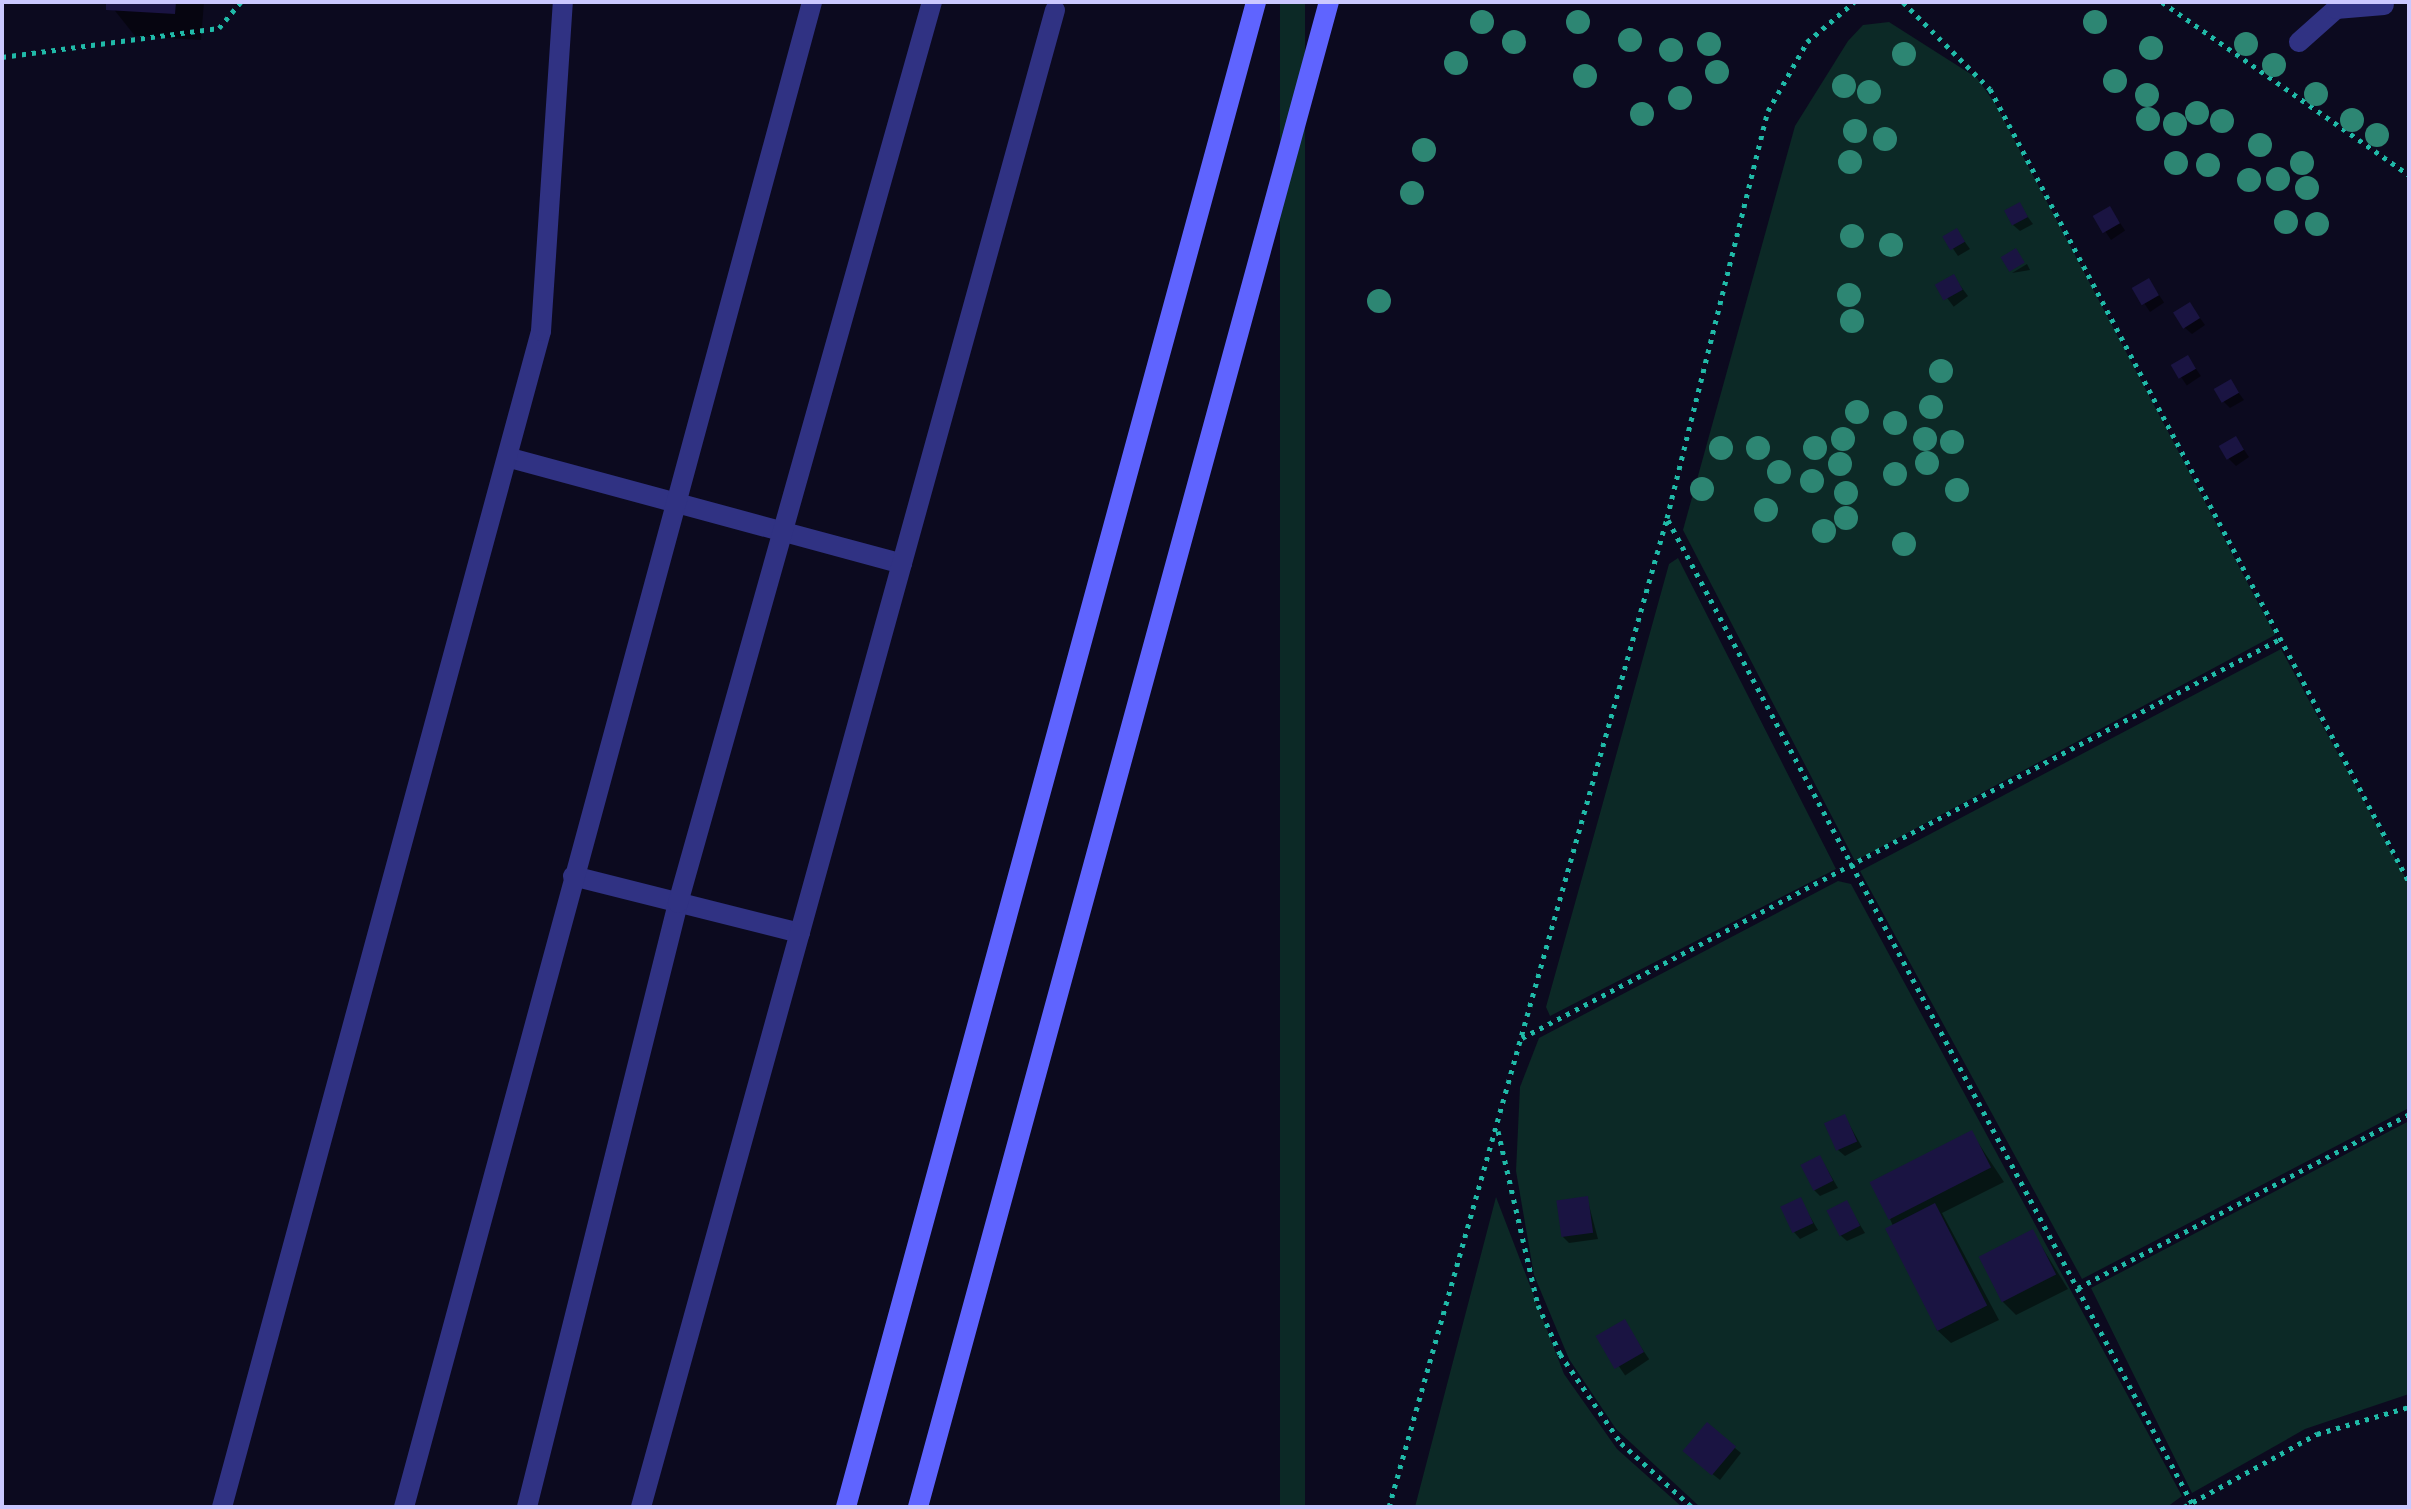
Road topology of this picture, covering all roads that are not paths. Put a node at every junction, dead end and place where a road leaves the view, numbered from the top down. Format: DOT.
graph roads {
  1 [pos="563,2"];
  2 [pos="812,2"];
  3 [pos="932,2"];
  4 [pos="1256,2"];
  5 [pos="1329,2"];
  6 [pos="2384,5"];
  7 [pos="1055,10"];
  8 [pos="2299,42"];
  9 [pos="510,458"];
  10 [pos="673,501"];
  11 [pos="788,532"];
  12 [pos="902,564"];
  13 [pos="573,876"];
  14 [pos="678,903"];
  15 [pos="800,933"];
  16 [pos="222,1507"];
  17 [pos="404,1507"];
  18 [pos="527,1507"];
  19 [pos="641,1507"];
  20 [pos="846,1507"];
  21 [pos="918,1507"];
  1 -- 9 [label="street"];
  2 -- 10 [label="street"];
  3 -- 11 [label="street"];
  4 -- 20 [label="street"];
  5 -- 21 [label="street"];
  6 -- 8 [label="street"];
  7 -- 12 [label="street"];
  9 -- 10 [label="street"];
  9 -- 16 [label="street"];
  10 -- 11 [label="street"];
  10 -- 13 [label="street"];
  11 -- 12 [label="street"];
  11 -- 14 [label="street"];
  12 -- 15 [label="street"];
  13 -- 14 [label="street"];
  13 -- 17 [label="street"];
  14 -- 15 [label="street"];
  14 -- 18 [label="street"];
  15 -- 19 [label="street"];
}
